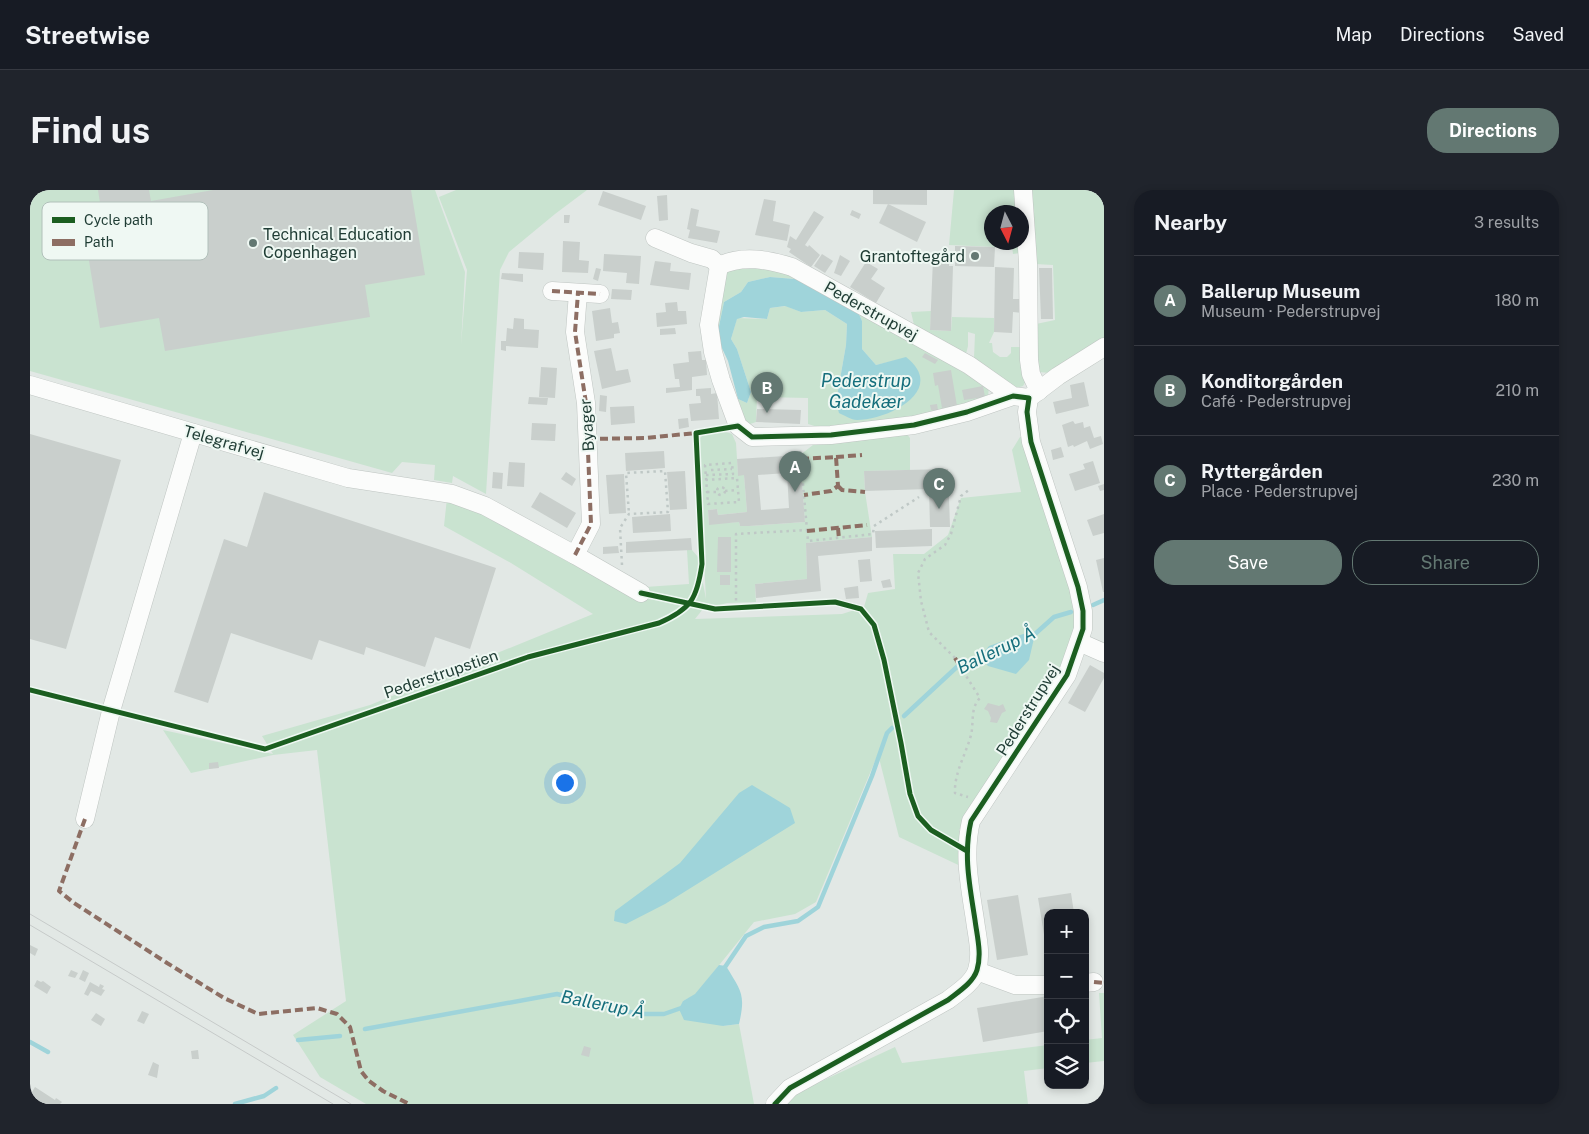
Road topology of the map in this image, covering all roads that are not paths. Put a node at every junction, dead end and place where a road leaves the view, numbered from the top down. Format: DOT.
graph roads {
  1 [pos="1023,190"];
  2 [pos="655,238"];
  3 [pos="719,266"];
  4 [pos="552,291"];
  5 [pos="578,293"];
  6 [pos="600,294"];
  7 [pos="1104,347"];
  8 [pos="30,385"];
  9 [pos="1027,395"];
  10 [pos="193,433"];
  11 [pos="575,555"];
  12 [pos="641,594"];
  13 [pos="1079,642"];
  14 [pos="1104,653"];
  15 [pos="85,819"];
  16 [pos="977,971"];
  17 [pos="1044,985"];
  18 [pos="775,1104"];
  1 -- 9 [label="street"];
  2 -- 3 [label="street"];
  3 -- 9 [label="street, Pederstrupvej"];
  3 -- 9 [label="street"];
  4 -- 5 [label="street"];
  5 -- 6 [label="street"];
  5 -- 11 [label="street, Byager"];
  7 -- 9 [label="street"];
  8 -- 10 [label="street, Telegrafvej"];
  9 -- 13 [label="street, Pederstrupvej"];
  10 -- 11 [label="street, Telegrafvej"];
  10 -- 15 [label="street"];
  11 -- 12 [label="street"];
  13 -- 14 [label="street"];
  13 -- 16 [label="street, Pederstrupvej"];
  16 -- 17 [label="street"];
  16 -- 18 [label="street"];
}
